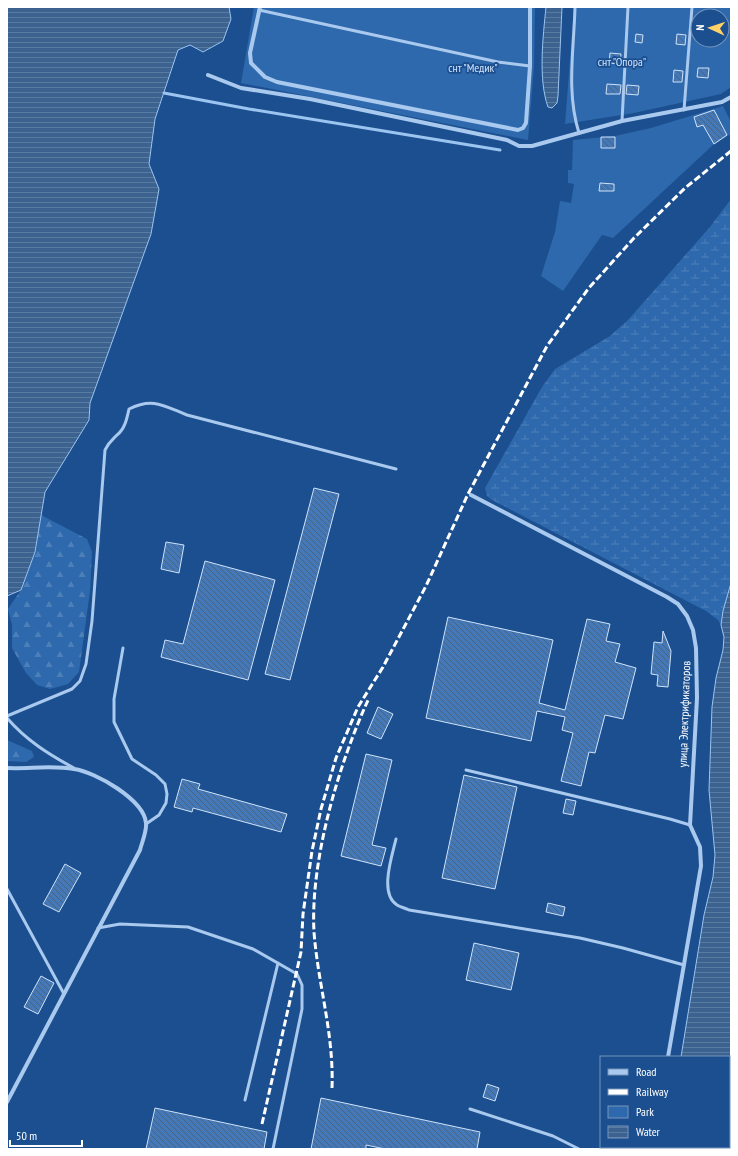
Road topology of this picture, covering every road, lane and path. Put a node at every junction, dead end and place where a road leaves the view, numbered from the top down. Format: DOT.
graph roads {
  1 [pos="530,7"];
  2 [pos="575,7"];
  3 [pos="628,7"];
  4 [pos="692,7"];
  5 [pos="259,8"];
  6 [pos="530,66"];
  7 [pos="208,75"];
  8 [pos="731,97"];
  9 [pos="684,110"];
  10 [pos="622,121"];
  11 [pos="579,133"];
  12 [pos="396,469"];
  13 [pos="471,495"];
  14 [pos="123,648"];
  15 [pos="7,717"];
  16 [pos="7,768"];
  17 [pos="75,769"];
  18 [pos="466,770"];
  19 [pos="146,824"];
  20 [pos="690,825"];
  21 [pos="396,839"];
  22 [pos="7,889"];
  23 [pos="98,928"];
  24 [pos="278,963"];
  25 [pos="684,966"];
  26 [pos="64,994"];
  27 [pos="668,1056"];
  28 [pos="245,1100"];
  29 [pos="7,1102"];
  30 [pos="470,1109"];
  31 [pos="273,1149"];
  32 [pos="579,1149"];
  1 -- 6 [label="street"];
  2 -- 11 [label="lane"];
  3 -- 10 [label="lane"];
  4 -- 9 [label="lane"];
  5 -- 6 [label="lane"];
  5 -- 6 [label="street"];
  7 -- 11 [label="street"];
  8 -- 9 [label="street"];
  9 -- 10 [label="street"];
  10 -- 11 [label="street"];
  12 -- 15 [label="lane"];
  13 -- 20 [label="street, улица Электрификаторов"];
  14 -- 19 [label="lane"];
  15 -- 17 [label="lane"];
  16 -- 17 [label="street"];
  17 -- 19 [label="street"];
  18 -- 20 [label="lane"];
  19 -- 23 [label="street"];
  20 -- 25 [label="street, улица Электрификаторов"];
  21 -- 25 [label="lane"];
  22 -- 26 [label="lane"];
  23 -- 24 [label="lane"];
  23 -- 26 [label="street"];
  24 -- 28 [label="lane"];
  24 -- 31 [label="lane"];
  25 -- 27 [label="street, улица Электрификаторов"];
  26 -- 29 [label="street"];
  30 -- 32 [label="lane"];
}
